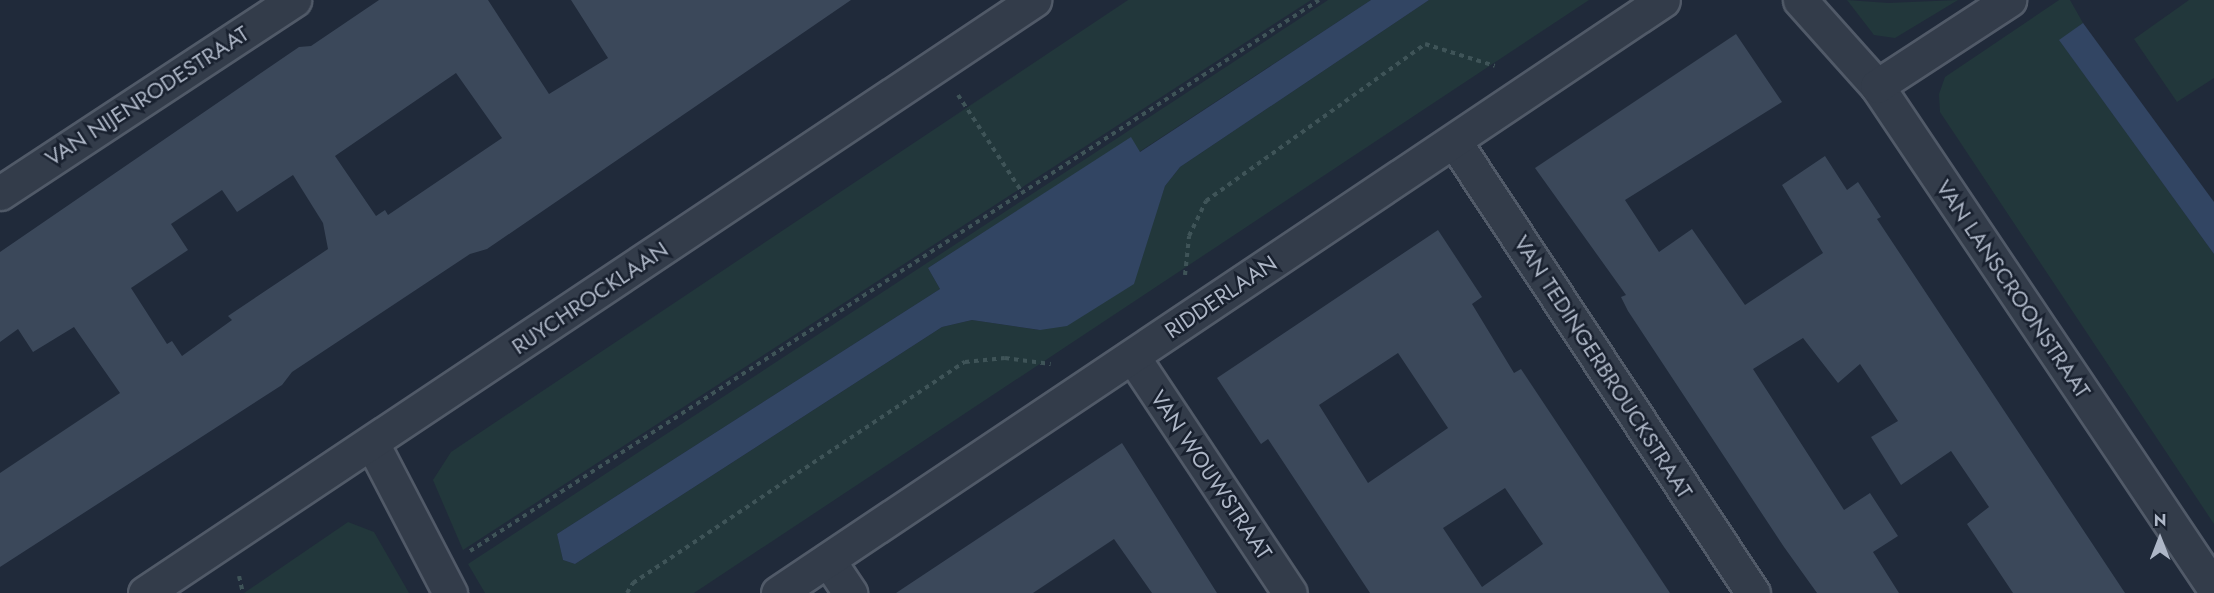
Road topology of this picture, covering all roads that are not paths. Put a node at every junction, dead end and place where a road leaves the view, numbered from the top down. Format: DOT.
graph roads {
  1 [pos="294,0"];
  2 [pos="1034,0"];
  3 [pos="1663,0"];
  4 [pos="1800,0"];
  5 [pos="2009,0"];
  6 [pos="1877,86"];
  7 [pos="1454,141"];
  8 [pos="0,193"];
  9 [pos="1121,365"];
  10 [pos="373,445"];
  11 [pos="828,560"];
  12 [pos="444,582"];
  13 [pos="2214,588"];
  14 [pos="145,593"];
  15 [pos="778,593"];
  16 [pos="850,593"];
  17 [pos="1290,593"];
  18 [pos="1753,593"];
  1 -- 8 [label="street, VAN NIJENRODESTRAAT"];
  2 -- 10 [label="street, RUYCHROCKLAAN"];
  3 -- 7 [label="street, RIDDERLAAN"];
  4 -- 6 [label="street, VAN LANSCROONSTRAAT"];
  5 -- 6 [label="street"];
  6 -- 13 [label="street, VAN LANSCROONSTRAAT"];
  7 -- 9 [label="street, RIDDERLAAN"];
  7 -- 18 [label="street, VAN TEDINGERBROUCKSTRAAT"];
  9 -- 11 [label="street, RIDDERLAAN"];
  9 -- 17 [label="street, VAN WOUWSTRAAT"];
  10 -- 12 [label="street"];
  10 -- 14 [label="street, RUYCHROCKLAAN"];
  11 -- 15 [label="street, RIDDERLAAN"];
  11 -- 16 [label="street"];
}
